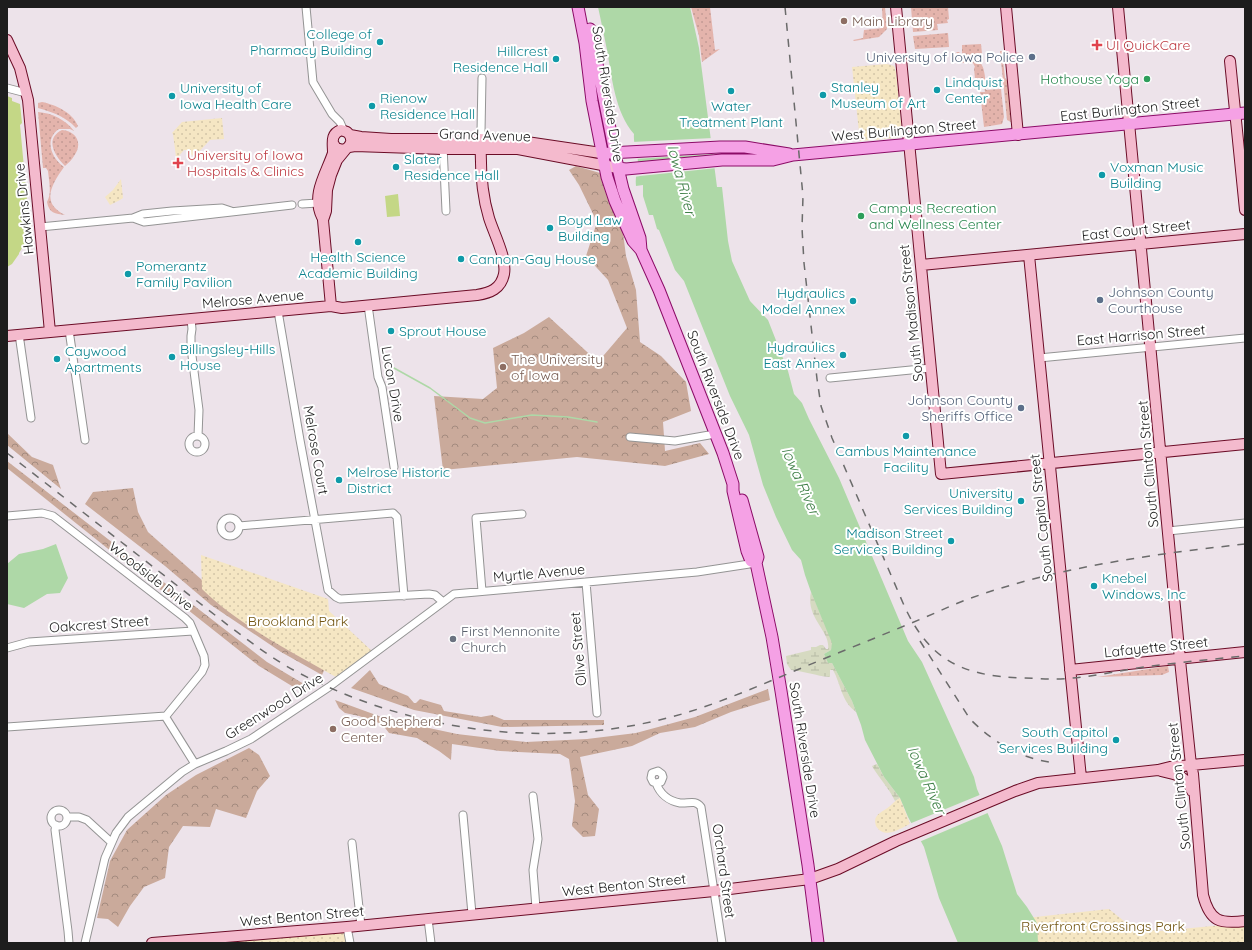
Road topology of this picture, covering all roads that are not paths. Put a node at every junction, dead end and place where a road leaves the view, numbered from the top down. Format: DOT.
graph roads {
  1 [pos="306,7"];
  2 [pos="578,7"];
  3 [pos="586,7"];
  4 [pos="896,7"];
  5 [pos="1006,7"];
  6 [pos="1118,7"];
  7 [pos="7,40"];
  8 [pos="1230,60"];
  9 [pos="482,78"];
  10 [pos="7,88"];
  11 [pos="26,92"];
  12 [pos="1240,113"];
  13 [pos="1129,124"];
  14 [pos="340,135"];
  15 [pos="1018,135"];
  16 [pos="443,144"];
  17 [pos="481,144"];
  18 [pos="909,145"];
  19 [pos="348,148"];
  20 [pos="511,149"];
  21 [pos="601,153"];
  22 [pos="614,153"];
  23 [pos="793,155"];
  24 [pos="604,165"];
  25 [pos="618,168"];
  26 [pos="480,169"];
  27 [pos="318,203"];
  28 [pos="302,204"];
  29 [pos="292,205"];
  30 [pos="1245,210"];
  31 [pos="446,211"];
  32 [pos="324,220"];
  33 [pos="40,227"];
  34 [pos="1245,234"];
  35 [pos="1140,244"];
  36 [pos="641,250"];
  37 [pos="1029,255"];
  38 [pos="921,265"];
  39 [pos="368,305"];
  40 [pos="331,306"];
  41 [pos="278,311"];
  42 [pos="191,319"];
  43 [pos="69,330"];
  44 [pos="50,332"];
  45 [pos="19,334"];
  46 [pos="7,336"];
  47 [pos="1245,338"];
  48 [pos="1150,347"];
  49 [pos="1040,358"];
  50 [pos="931,368"];
  51 [pos="830,378"];
  52 [pos="31,418"];
  53 [pos="715,434"];
  54 [pos="198,436"];
  55 [pos="630,437"];
  56 [pos="86,440"];
  57 [pos="1245,444"];
  58 [pos="1160,452"];
  59 [pos="1050,463"];
  60 [pos="394,467"];
  61 [pos="522,514"];
  62 [pos="7,516"];
  63 [pos="315,520"];
  64 [pos="1245,523"];
  65 [pos="239,526"];
  66 [pos="1168,531"];
  67 [pos="756,563"];
  68 [pos="586,582"];
  69 [pos="482,591"];
  70 [pos="404,596"];
  71 [pos="443,602"];
  72 [pos="193,631"];
  73 [pos="7,648"];
  74 [pos="1245,652"];
  75 [pos="1180,659"];
  76 [pos="1070,670"];
  77 [pos="597,713"];
  78 [pos="165,716"];
  79 [pos="7,727"];
  80 [pos="1245,760"];
  81 [pos="195,764"];
  82 [pos="1191,765"];
  83 [pos="1158,770"];
  84 [pos="1081,778"];
  85 [pos="656,783"];
  86 [pos="1194,795"];
  87 [pos="533,796"];
  88 [pos="463,815"];
  89 [pos="67,817"];
  90 [pos="56,825"];
  91 [pos="111,842"];
  92 [pos="352,843"];
  93 [pos="810,879"];
  94 [pos="714,891"];
  95 [pos="536,908"];
  96 [pos="472,914"];
  97 [pos="428,918"];
  98 [pos="1245,921"];
  99 [pos="361,926"];
  100 [pos="347,927"];
  101 [pos="68,943"];
  102 [pos="85,943"];
  103 [pos="152,943"];
  104 [pos="350,943"];
  105 [pos="431,943"];
  106 [pos="722,943"];
  107 [pos="818,943"];
  1 -- 14 [label="street"];
  2 -- 21 [label="main road, South Riverside Drive"];
  3 -- 22 [label="main road, South Riverside Drive"];
  4 -- 18 [label="street, South Madison Street"];
  5 -- 15 [label="street"];
  6 -- 13 [label="street, South Clinton Street"];
  7 -- 11 [label="street, Hawkins Drive"];
  8 -- 12 [label="street"];
  9 -- 17 [label="street"];
  10 -- 11 [label="street"];
  11 -- 33 [label="street, Hawkins Drive"];
  12 -- 13 [label="main road, East Burlington Street"];
  12 -- 30 [label="street"];
  13 -- 15 [label="main road, East Burlington Street"];
  13 -- 35 [label="street, South Clinton Street"];
  14 -- 16 [label="street, Grand Avenue"];
  14 -- 19 [label="street"];
  14 -- 19 [label="street"];
  14 -- 27 [label="street"];
  15 -- 18 [label="main road, West Burlington Street"];
  16 -- 17 [label="street, Grand Avenue"];
  16 -- 19 [label="street, Grand Avenue"];
  16 -- 31 [label="street"];
  17 -- 20 [label="street, Grand Avenue"];
  17 -- 21 [label="street, Grand Avenue"];
  17 -- 26 [label="street"];
  18 -- 23 [label="main road, West Burlington Street"];
  18 -- 38 [label="street, South Madison Street"];
  19 -- 32 [label="street"];
  20 -- 24 [label="street, Grand Avenue"];
  20 -- 26 [label="street"];
  21 -- 22 [label="main road, Grand Avenue"];
  21 -- 24 [label="main road, South Riverside Drive"];
  22 -- 23 [label="main road, West Burlington Street"];
  22 -- 25 [label="main road, South Riverside Drive"];
  23 -- 25 [label="main road, West Burlington Street"];
  24 -- 25 [label="street, Grand Avenue"];
  24 -- 36 [label="main road, South Riverside Drive"];
  25 -- 36 [label="main road, South Riverside Drive"];
  26 -- 39 [label="street, Melrose Avenue"];
  27 -- 28 [label="street"];
  27 -- 32 [label="street"];
  29 -- 33 [label="street"];
  32 -- 40 [label="street"];
  33 -- 44 [label="street, Hawkins Drive"];
  34 -- 35 [label="street, East Court Street"];
  35 -- 37 [label="street, East Court Street"];
  35 -- 48 [label="street, South Clinton Street"];
  36 -- 53 [label="main road, South Riverside Drive"];
  37 -- 38 [label="street, East Court Street"];
  37 -- 49 [label="street, South Capitol Street"];
  38 -- 50 [label="street, South Madison Street"];
  39 -- 40 [label="street, Melrose Avenue"];
  39 -- 60 [label="street, Lucon Drive"];
  40 -- 41 [label="street, Melrose Avenue"];
  41 -- 42 [label="street, Melrose Avenue"];
  41 -- 63 [label="street, Melrose Court"];
  42 -- 43 [label="street, Melrose Avenue"];
  42 -- 54 [label="street"];
  43 -- 44 [label="street, Melrose Avenue"];
  43 -- 56 [label="street"];
  44 -- 45 [label="street, Melrose Avenue"];
  45 -- 46 [label="street, Melrose Avenue"];
  45 -- 52 [label="street"];
  47 -- 48 [label="street, East Harrison Street"];
  48 -- 49 [label="street, East Harrison Street"];
  48 -- 58 [label="street, South Clinton Street"];
  49 -- 59 [label="street, South Capitol Street"];
  50 -- 51 [label="street"];
  50 -- 59 [label="street, South Madison Street"];
  53 -- 55 [label="street"];
  53 -- 67 [label="main road, South Riverside Drive"];
  57 -- 58 [label="street"];
  58 -- 59 [label="street"];
  58 -- 66 [label="street, South Clinton Street"];
  59 -- 76 [label="street, South Capitol Street"];
  61 -- 69 [label="street"];
  62 -- 72 [label="street, Woodside Drive"];
  63 -- 65 [label="street"];
  63 -- 70 [label="street, Melrose Court"];
  63 -- 70 [label="street"];
  64 -- 66 [label="street"];
  66 -- 75 [label="street, South Clinton Street"];
  67 -- 68 [label="street, Myrtle Avenue"];
  67 -- 93 [label="main road, South Riverside Drive"];
  68 -- 69 [label="street, Myrtle Avenue"];
  68 -- 77 [label="street, Olive Street"];
  69 -- 71 [label="street, Myrtle Avenue"];
  70 -- 71 [label="street"];
  71 -- 81 [label="street, Greenwood Drive"];
  72 -- 73 [label="street, Oakcrest Street"];
  72 -- 78 [label="street, Woodside Drive"];
  74 -- 75 [label="street, Lafayette Street"];
  75 -- 76 [label="street, Lafayette Street"];
  75 -- 82 [label="street, South Clinton Street"];
  76 -- 84 [label="street, South Capitol Street"];
  78 -- 79 [label="street"];
  78 -- 81 [label="street"];
  80 -- 82 [label="street, West Benton Street"];
  81 -- 91 [label="street, Greenwood Drive"];
  82 -- 83 [label="street, West Benton Street"];
  82 -- 86 [label="street, South Clinton Street"];
  83 -- 84 [label="street, West Benton Street"];
  83 -- 86 [label="street"];
  84 -- 93 [label="street, West Benton Street"];
  85 -- 94 [label="street, Orchard Street"];
  86 -- 98 [label="street, South Clinton Street"];
  87 -- 95 [label="street"];
  88 -- 96 [label="street"];
  89 -- 90 [label="street"];
  89 -- 90 [label="street"];
  89 -- 91 [label="street"];
  90 -- 101 [label="street"];
  91 -- 102 [label="street, Greenwood Drive"];
  92 -- 99 [label="street"];
  93 -- 94 [label="street, West Benton Street"];
  93 -- 107 [label="main road, South Riverside Drive"];
  94 -- 95 [label="street, West Benton Street"];
  94 -- 106 [label="street, Orchard Street"];
  95 -- 96 [label="street, West Benton Street"];
  96 -- 97 [label="street, West Benton Street"];
  97 -- 99 [label="street, West Benton Street"];
  97 -- 105 [label="street"];
  99 -- 100 [label="street, West Benton Street"];
  100 -- 103 [label="street, West Benton Street"];
  100 -- 104 [label="street"];
}
